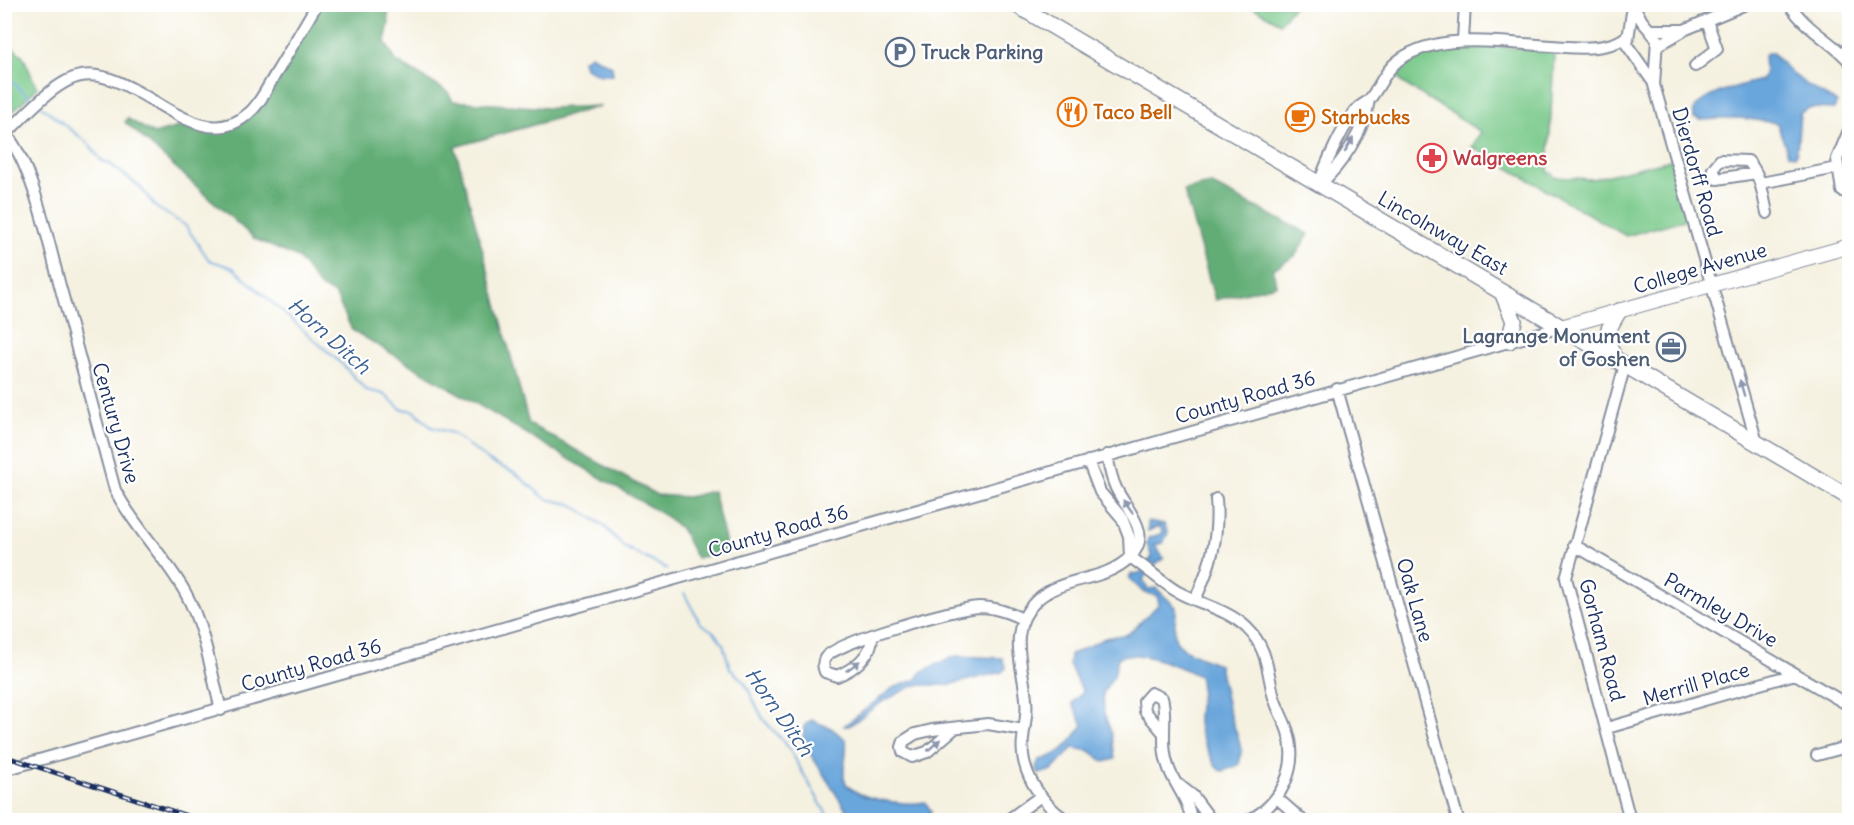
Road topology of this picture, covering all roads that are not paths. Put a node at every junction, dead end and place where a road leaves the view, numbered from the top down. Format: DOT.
graph roads {
  1 [pos="317,4"];
  2 [pos="1015,4"];
  3 [pos="1465,4"];
  4 [pos="1746,4"];
  5 [pos="1790,4"];
  6 [pos="1633,5"];
  7 [pos="1707,21"];
  8 [pos="1650,29"];
  9 [pos="1684,30"];
  10 [pos="1629,34"];
  11 [pos="1463,40"];
  12 [pos="1657,47"];
  13 [pos="1599,48"];
  14 [pos="1633,54"];
  15 [pos="1850,62"];
  16 [pos="1695,66"];
  17 [pos="1654,85"];
  18 [pos="1850,128"];
  19 [pos="5,133"];
  20 [pos="1837,168"];
  21 [pos="1319,184"];
  22 [pos="1842,191"];
  23 [pos="1767,213"];
  24 [pos="1850,246"];
  25 [pos="1711,285"];
  26 [pos="1502,291"];
  27 [pos="1619,311"];
  28 [pos="1561,327"];
  29 [pos="1509,341"];
  30 [pos="1620,363"];
  31 [pos="1337,389"];
  32 [pos="1757,443"];
  33 [pos="1107,455"];
  34 [pos="1089,461"];
  35 [pos="1850,498"];
  36 [pos="1216,499"];
  37 [pos="1574,545"];
  38 [pos="1130,557"];
  39 [pos="1195,600"];
  40 [pos="1023,619"];
  41 [pos="872,635"];
  42 [pos="1795,675"];
  43 [pos="1850,706"];
  44 [pos="221,710"];
  45 [pos="1607,728"];
  46 [pos="954,729"];
  47 [pos="1024,730"];
  48 [pos="1162,731"];
  49 [pos="1850,746"];
  50 [pos="1817,755"];
  51 [pos="4,770"];
  52 [pos="1178,785"];
  53 [pos="1041,796"];
  54 [pos="1277,798"];
  55 [pos="1008,820"];
  56 [pos="1066,820"];
  57 [pos="1191,820"];
  58 [pos="1211,820"];
  59 [pos="1249,820"];
  60 [pos="1302,820"];
  61 [pos="1458,820"];
  62 [pos="1630,820"];
  1 -- 19 [label="street"];
  2 -- 21 [label="highway, Lincolnway East"];
  3 -- 11 [label="street"];
  4 -- 7 [label="street"];
  5 -- 15 [label="street"];
  6 -- 8 [label="street, Dierdorff Road"];
  6 -- 10 [label="street, Dierdorff Road"];
  7 -- 9 [label="street"];
  7 -- 16 [label="street"];
  8 -- 9 [label="street"];
  8 -- 10 [label="street"];
  8 -- 12 [label="street, Dierdorff Road"];
  9 -- 12 [label="street"];
  10 -- 13 [label="street"];
  10 -- 14 [label="street, Dierdorff Road"];
  11 -- 13 [label="street"];
  11 -- 21 [label="street"];
  12 -- 14 [label="street"];
  12 -- 17 [label="street, Dierdorff Road"];
  13 -- 14 [label="street"];
  14 -- 17 [label="street, Dierdorff Road"];
  17 -- 25 [label="street, Dierdorff Road"];
  18 -- 20 [label="street"];
  19 -- 44 [label="street, Century Drive"];
  20 -- 22 [label="street"];
  20 -- 23 [label="street"];
  21 -- 26 [label="highway, Lincolnway East"];
  24 -- 25 [label="main road, College Avenue"];
  25 -- 27 [label="main road, College Avenue"];
  32 -- 25 [label="street, Dierdorff Road, one-way"];
  26 -- 28 [label="highway, Lincolnway East"];
  26 -- 29 [label="highway"];
  27 -- 28 [label="main road, College Avenue"];
  27 -- 30 [label="highway"];
  28 -- 29 [label="street, County Road 36"];
  28 -- 30 [label="highway, Lincolnway East"];
  29 -- 31 [label="street, County Road 36"];
  30 -- 32 [label="highway, Lincolnway East"];
  30 -- 37 [label="street, Gorham Road"];
  31 -- 33 [label="street, County Road 36"];
  31 -- 61 [label="street, Oak Lane"];
  32 -- 35 [label="highway, Lincolnway East"];
  33 -- 34 [label="street, County Road 36"];
  38 -- 33 [label="street, one-way"];
  34 -- 38 [label="street"];
  34 -- 44 [label="street, County Road 36"];
  36 -- 39 [label="street"];
  37 -- 42 [label="street, Parmley Drive"];
  37 -- 45 [label="street, Gorham Road"];
  38 -- 39 [label="street"];
  38 -- 40 [label="street"];
  39 -- 54 [label="street"];
  40 -- 41 [label="street"];
  40 -- 47 [label="street"];
  41 -- 41 [label="street, one-way"];
  42 -- 43 [label="street, Parmley Drive"];
  42 -- 45 [label="street, Merrill Place"];
  44 -- 51 [label="street, County Road 36"];
  45 -- 62 [label="street, Gorham Road"];
  46 -- 47 [label="street"];
  47 -- 53 [label="street"];
  48 -- 52 [label="street"];
  49 -- 50 [label="street"];
  52 -- 57 [label="street"];
  52 -- 58 [label="street"];
  53 -- 55 [label="street"];
  53 -- 56 [label="street"];
  54 -- 59 [label="street"];
  54 -- 60 [label="street"];
}
